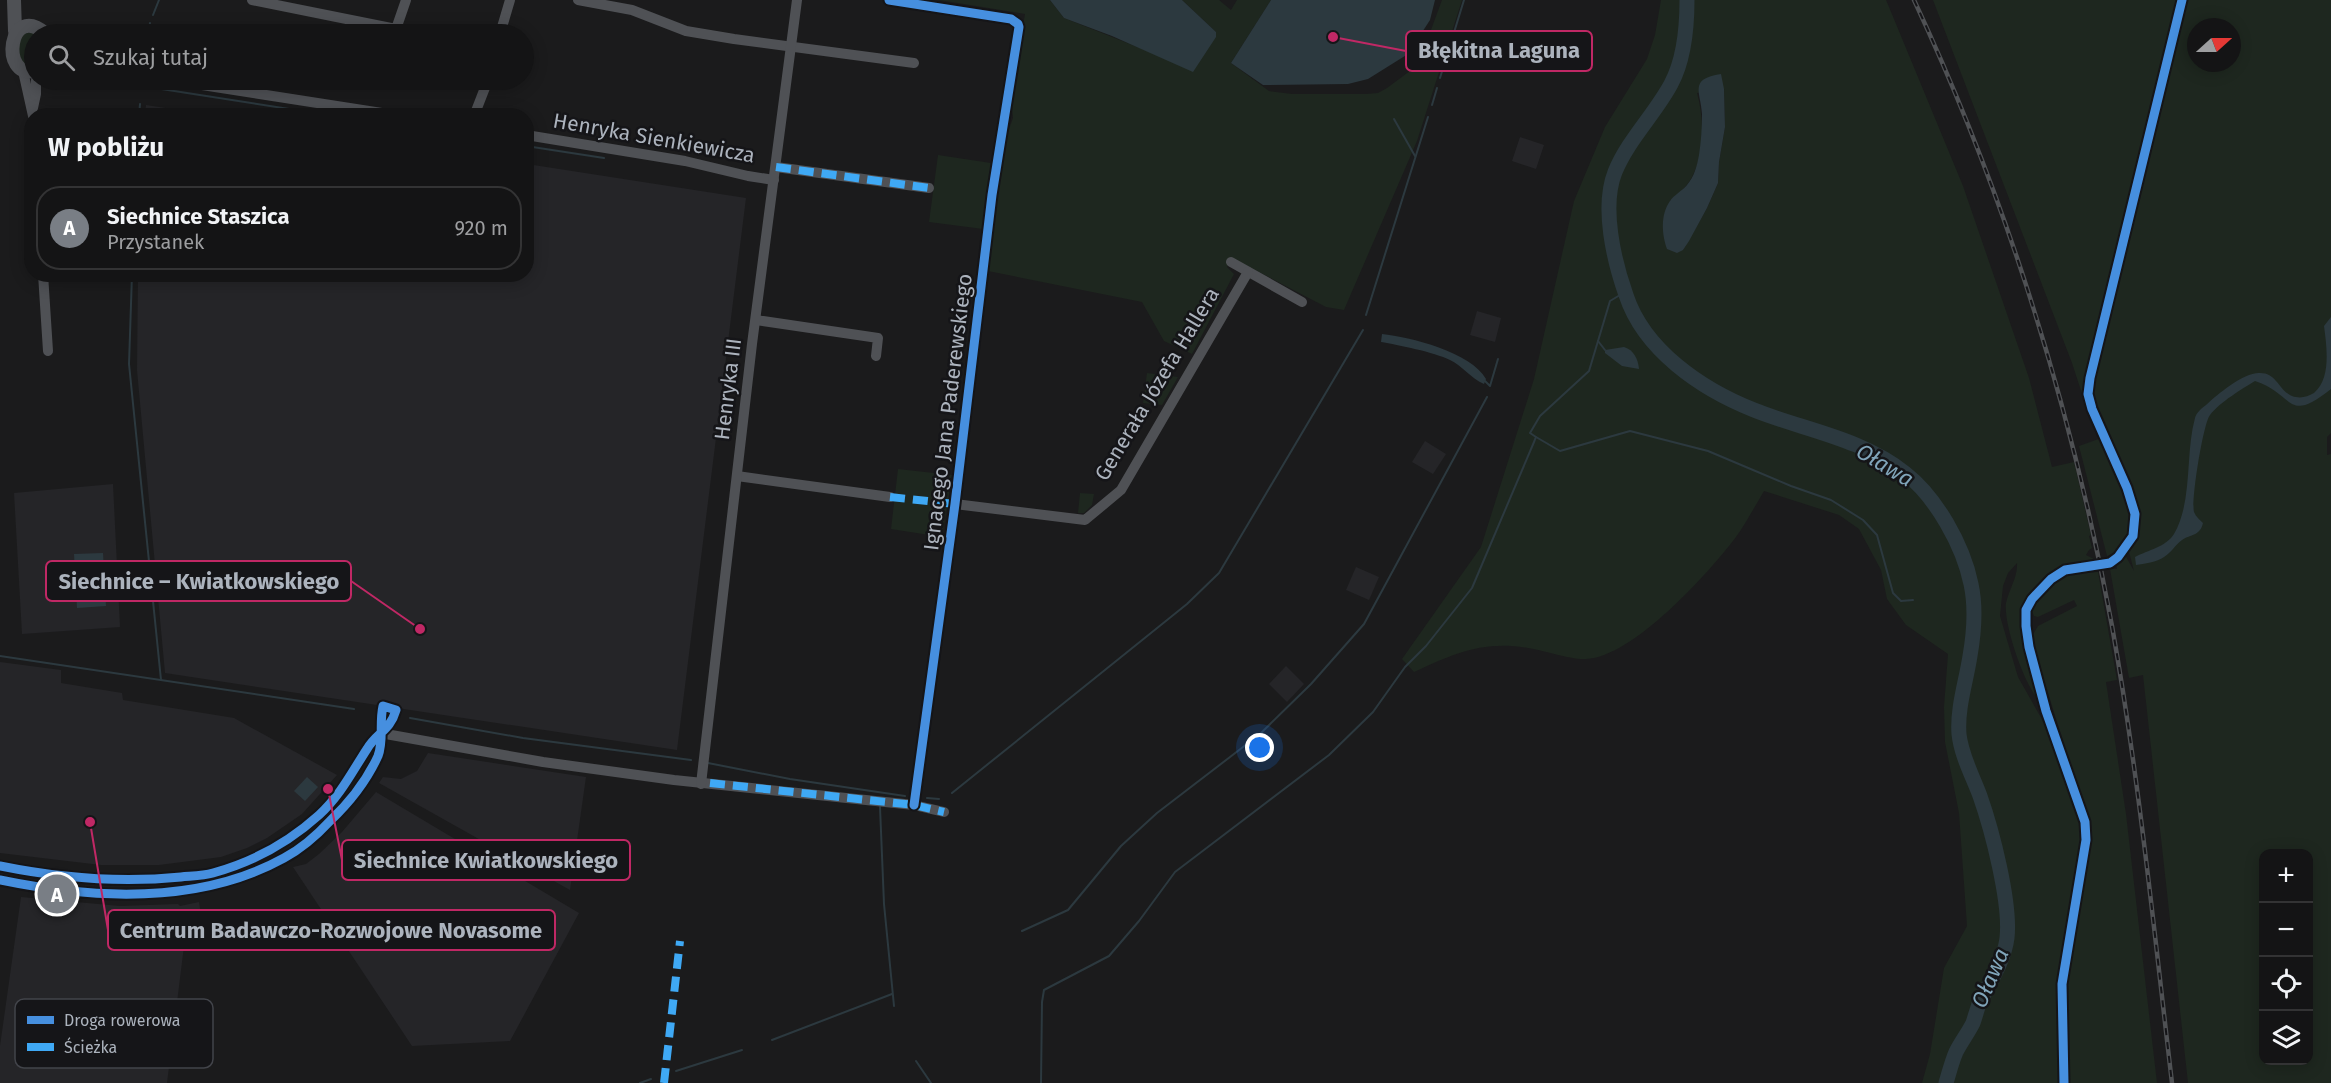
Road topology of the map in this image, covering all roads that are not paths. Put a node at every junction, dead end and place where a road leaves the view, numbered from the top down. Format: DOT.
graph roads {
  1 [pos="15,0"];
  2 [pos="252,0"];
  3 [pos="406,0"];
  4 [pos="510,0"];
  5 [pos="578,0"];
  6 [pos="798,0"];
  7 [pos="889,0"];
  8 [pos="371,24"];
  9 [pos="398,24"];
  10 [pos="503,24"];
  11 [pos="24,41"];
  12 [pos="791,46"];
  13 [pos="12,50"];
  14 [pos="914,63"];
  15 [pos="24,85"];
  16 [pos="26,90"];
  17 [pos="35,90"];
  18 [pos="234,90"];
  19 [pos="484,90"];
  20 [pos="32,108"];
  21 [pos="33,108"];
  22 [pos="350,108"];
  23 [pos="477,108"];
  24 [pos="534,136"];
  25 [pos="776,167"];
  26 [pos="774,180"];
  27 [pos="929,188"];
  28 [pos="1231,262"];
  29 [pos="1248,272"];
  30 [pos="44,282"];
  31 [pos="1302,302"];
  32 [pos="756,320"];
  33 [pos="48,351"];
  34 [pos="876,356"];
  35 [pos="738,476"];
  36 [pos="890,497"];
  37 [pos="955,504"];
  38 [pos="380,733"];
  39 [pos="701,783"];
  40 [pos="914,805"];
  41 [pos="944,812"];
  42 [pos="0,866"];
  43 [pos="0,880"];
  1 -- 13 [label="street"];
  2 -- 8 [label="street"];
  3 -- 9 [label="street"];
  4 -- 10 [label="street"];
  5 -- 12 [label="street"];
  6 -- 12 [label="street, Henryka III"];
  7 -- 37 [label="street, Ignacego Jana Paderewskiego"];
  11 -- 13 [label="street"];
  12 -- 14 [label="street"];
  12 -- 25 [label="street, Henryka III"];
  13 -- 15 [label="street"];
  16 -- 20 [label="street"];
  17 -- 21 [label="street"];
  18 -- 22 [label="street"];
  19 -- 23 [label="street"];
  24 -- 26 [label="street, Henryka Sienkiewicza"];
  25 -- 26 [label="street, Henryka III"];
  25 -- 27 [label="street"];
  26 -- 32 [label="street, Henryka III"];
  28 -- 29 [label="street"];
  29 -- 31 [label="street"];
  29 -- 37 [label="street, Generała Józefa Hallera"];
  30 -- 33 [label="street"];
  32 -- 34 [label="street"];
  32 -- 35 [label="street, Henryka III"];
  35 -- 36 [label="street"];
  35 -- 39 [label="street, Henryka III"];
  37 -- 40 [label="street, Ignacego Jana Paderewskiego"];
  38 -- 39 [label="street"];
  38 -- 42 [label="street"];
  38 -- 43 [label="street"];
  39 -- 40 [label="street"];
  40 -- 41 [label="street"];
}
